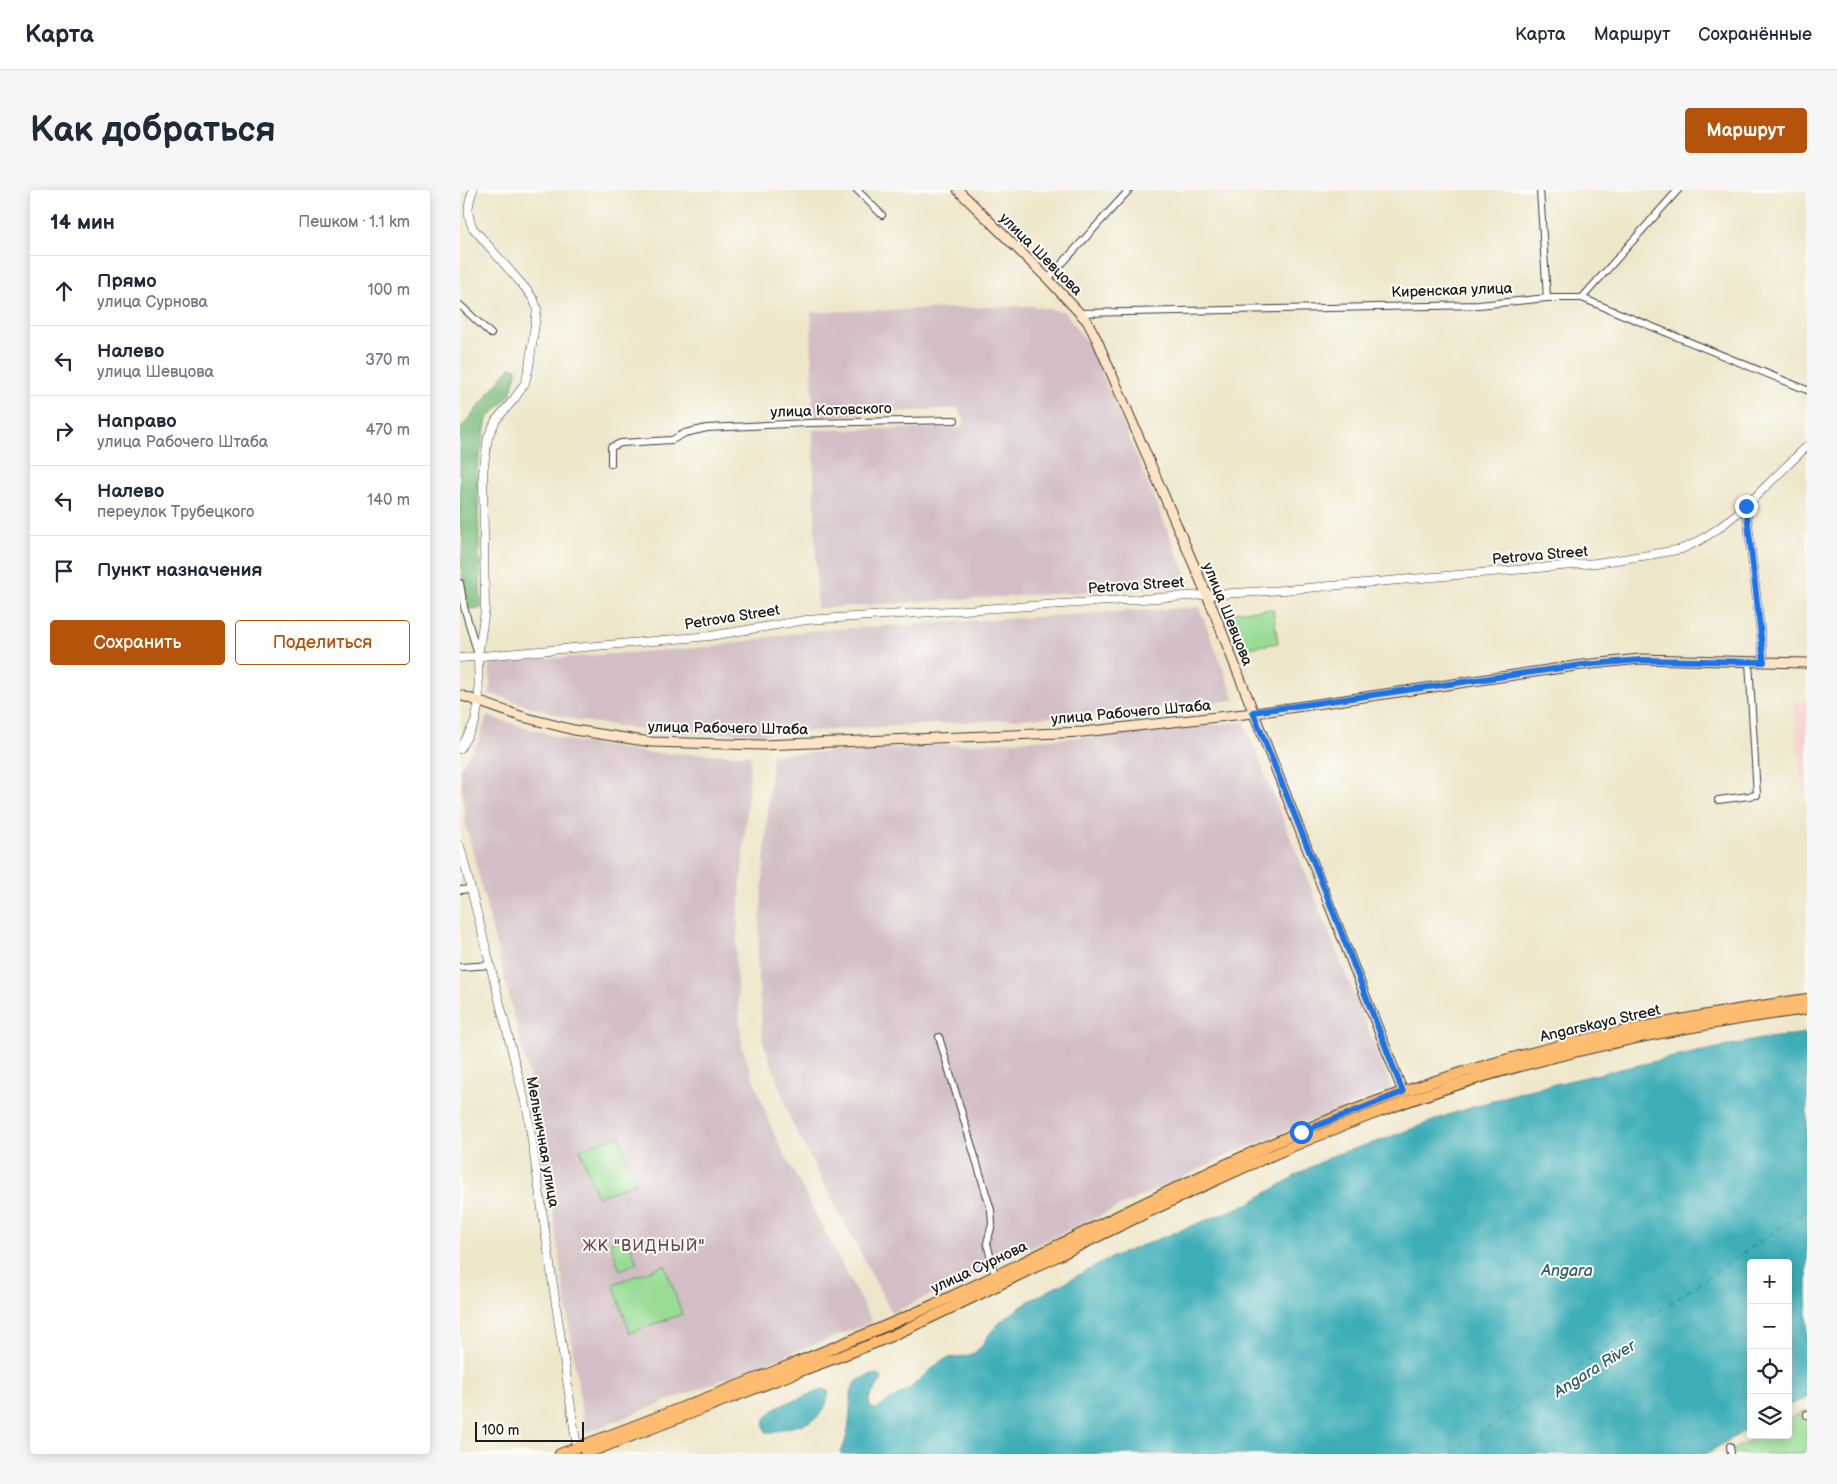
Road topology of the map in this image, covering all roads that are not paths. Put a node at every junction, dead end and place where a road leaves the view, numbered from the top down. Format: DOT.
graph roads {
  1 [pos="473,190"];
  2 [pos="857,190"];
  3 [pos="958,190"];
  4 [pos="1129,190"];
  5 [pos="1540,190"];
  6 [pos="1678,190"];
  7 [pos="882,215"];
  8 [pos="1048,279"];
  9 [pos="1547,298"];
  10 [pos="1582,298"];
  11 [pos="460,305"];
  12 [pos="1080,314"];
  13 [pos="491,334"];
  14 [pos="1807,390"];
  15 [pos="955,420"];
  16 [pos="1807,446"];
  17 [pos="611,464"];
  18 [pos="1746,506"];
  19 [pos="460,583"];
  20 [pos="1207,594"];
  21 [pos="478,656"];
  22 [pos="460,658"];
  23 [pos="1749,662"];
  24 [pos="1764,662"];
  25 [pos="1807,663"];
  26 [pos="460,695"];
  27 [pos="479,702"];
  28 [pos="1253,712"];
  29 [pos="460,749"];
  30 [pos="1718,800"];
  31 [pos="460,846"];
  32 [pos="471,889"];
  33 [pos="460,890"];
  34 [pos="491,965"];
  35 [pos="460,967"];
  36 [pos="1807,999"];
  37 [pos="1807,1009"];
  38 [pos="938,1037"];
  39 [pos="1403,1092"];
  40 [pos="995,1276"];
  41 [pos="1730,1446"];
  42 [pos="581,1451"];
  43 [pos="560,1454"];
  44 [pos="1731,1454"];
  1 -- 21 [label="street"];
  2 -- 7 [label="street"];
  3 -- 8 [label="main road, улица Шевцова"];
  4 -- 8 [label="street"];
  5 -- 9 [label="street"];
  6 -- 10 [label="street"];
  8 -- 12 [label="main road, улица Шевцова"];
  9 -- 10 [label="street, Киренская улица"];
  9 -- 12 [label="street, Киренская улица"];
  10 -- 14 [label="street, Киренская улица"];
  11 -- 13 [label="street"];
  12 -- 20 [label="main road, улица Шевцова"];
  15 -- 17 [label="street, улица Котовского"];
  16 -- 18 [label="street, Petrova Street"];
  18 -- 20 [label="street, Petrova Street"];
  18 -- 24 [label="street"];
  19 -- 21 [label="street"];
  20 -- 21 [label="street, Petrova Street"];
  20 -- 28 [label="main road, улица Шевцова"];
  21 -- 22 [label="street, Petrova Street"];
  21 -- 27 [label="street"];
  23 -- 24 [label="main road, улица Рабочего Штаба"];
  23 -- 28 [label="main road, улица Рабочего Штаба"];
  23 -- 30 [label="street"];
  24 -- 25 [label="main road, улица Рабочего Штаба"];
  26 -- 27 [label="main road, улица Рабочего Штаба"];
  27 -- 28 [label="main road, улица Рабочего Штаба"];
  27 -- 29 [label="street"];
  28 -- 39 [label="main road, улица Шевцова"];
  31 -- 32 [label="street, Мельничная улица"];
  32 -- 33 [label="street"];
  32 -- 34 [label="street, Мельничная улица"];
  34 -- 35 [label="street"];
  34 -- 42 [label="street, Мельничная улица"];
  36 -- 39 [label="main road, Angarskaya Street"];
  37 -- 42 [label="main road, улица Сурнова"];
  38 -- 40 [label="street"];
  39 -- 40 [label="main road, улица Сурнова"];
  40 -- 42 [label="main road, улица Сурнова"];
  41 -- 44 [label="street"];
  42 -- 43 [label="main road, улица Сурнова"];
}
